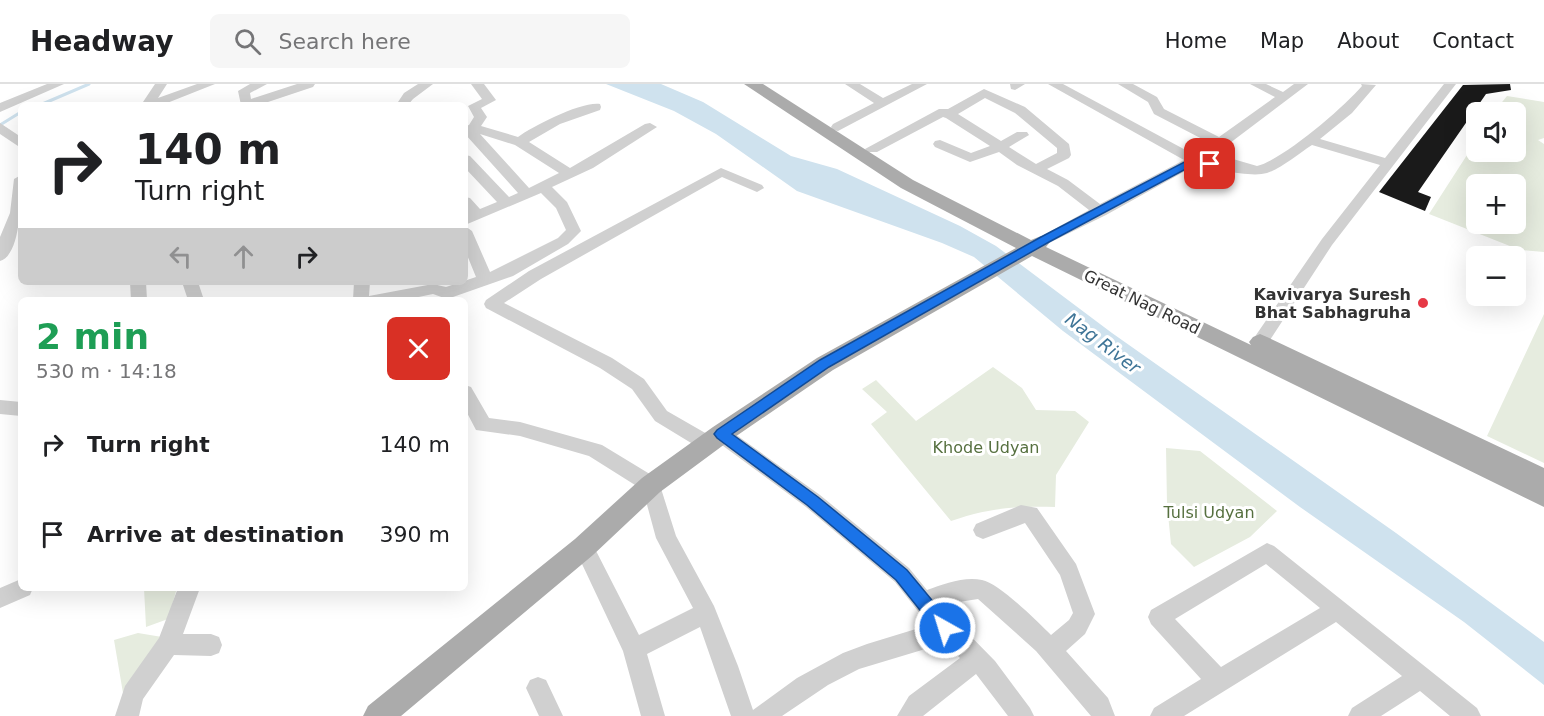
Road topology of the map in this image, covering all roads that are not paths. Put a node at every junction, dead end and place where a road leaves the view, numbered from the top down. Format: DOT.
graph roads {
  1 [pos="58,84"];
  2 [pos="161,84"];
  3 [pos="209,84"];
  4 [pos="261,84"];
  5 [pos="288,84"];
  6 [pos="309,84"];
  7 [pos="426,84"];
  8 [pos="477,84"];
  9 [pos="752,84"];
  10 [pos="771,84"];
  11 [pos="851,84"];
  12 [pos="921,84"];
  13 [pos="1054,84"];
  14 [pos="1124,84"];
  15 [pos="1256,84"];
  16 [pos="1302,84"];
  17 [pos="1367,84"];
  18 [pos="1450,84"];
  19 [pos="1284,97"];
  20 [pos="151,102"];
  21 [pos="158,102"];
  22 [pos="246,102"];
  23 [pos="404,102"];
  24 [pos="882,103"];
  25 [pos="595,107"];
  26 [pos="0,108"];
  27 [pos="948,114"];
  28 [pos="650,127"];
  29 [pos="838,127"];
  30 [pos="2,129"];
  31 [pos="468,129"];
  32 [pos="1022,135"];
  33 [pos="1310,140"];
  34 [pos="18,142"];
  35 [pos="520,142"];
  36 [pos="940,144"];
  37 [pos="1216,146"];
  38 [pos="1000,147"];
  39 [pos="872,149"];
  40 [pos="1194,160"];
  41 [pos="468,163"];
  42 [pos="1389,163"];
  43 [pos="1242,168"];
  44 [pos="1036,169"];
  45 [pos="569,174"];
  46 [pos="758,188"];
  47 [pos="534,190"];
  48 [pos="507,203"];
  49 [pos="1101,212"];
  50 [pos="18,218"];
  51 [pos="471,218"];
  52 [pos="14,238"];
  53 [pos="468,239"];
  54 [pos="1033,247"];
  55 [pos="0,256"];
  56 [pos="484,280"];
  57 [pos="468,284"];
  58 [pos="464,285"];
  59 [pos="441,291"];
  60 [pos="396,297"];
  61 [pos="1260,342"];
  62 [pos="468,398"];
  63 [pos="0,407"];
  64 [pos="18,409"];
  65 [pos="715,439"];
  66 [pos="1544,479"];
  67 [pos="651,485"];
  68 [pos="1544,498"];
  69 [pos="983,530"];
  70 [pos="584,547"];
  71 [pos="18,590"];
  72 [pos="188,591"];
  73 [pos="0,598"];
  74 [pos="922,601"];
  75 [pos="1338,609"];
  76 [pos="706,613"];
  77 [pos="945,628"];
  78 [pos="168,644"];
  79 [pos="212,645"];
  80 [pos="634,649"];
  81 [pos="1052,650"];
  82 [pos="977,660"];
  83 [pos="1420,677"];
  84 [pos="1218,681"];
  85 [pos="538,688"];
  86 [pos="127,716"];
  87 [pos="378,716"];
  88 [pos="551,716"];
  89 [pos="653,716"];
  90 [pos="743,716"];
  91 [pos="762,716"];
  92 [pos="909,716"];
  93 [pos="1022,716"];
  94 [pos="1103,716"];
  95 [pos="1162,716"];
  96 [pos="1360,716"];
  97 [pos="1468,716"];
  1 -- 26 [label="street"];
  2 -- 20 [label="street"];
  3 -- 21 [label="street"];
  4 -- 22 [label="street"];
  5 -- 22 [label="street"];
  6 -- 22 [label="street"];
  7 -- 23 [label="street"];
  8 -- 31 [label="street"];
  9 -- 54 [label="main road, Great Nag Road"];
  10 -- 29 [label="main road, Great Nag Road"];
  11 -- 24 [label="street"];
  12 -- 24 [label="street"];
  13 -- 40 [label="street"];
  14 -- 37 [label="street"];
  15 -- 19 [label="street"];
  16 -- 19 [label="street"];
  17 -- 33 [label="street"];
  18 -- 42 [label="street"];
  19 -- 37 [label="street"];
  24 -- 29 [label="street"];
  25 -- 35 [label="street"];
  27 -- 38 [label="street"];
  27 -- 39 [label="street"];
  27 -- 44 [label="street"];
  28 -- 45 [label="street"];
  29 -- 39 [label="main road, Great Nag Road"];
  30 -- 34 [label="street"];
  31 -- 35 [label="street"];
  31 -- 47 [label="street"];
  32 -- 38 [label="street"];
  33 -- 42 [label="street"];
  33 -- 43 [label="street"];
  35 -- 45 [label="street"];
  36 -- 38 [label="street"];
  37 -- 40 [label="street"];
  37 -- 43 [label="street"];
  38 -- 44 [label="street"];
  39 -- 54 [label="main road, Great Nag Road"];
  40 -- 43 [label="street"];
  40 -- 49 [label="street"];
  41 -- 48 [label="street"];
  42 -- 61 [label="street"];
  44 -- 49 [label="street"];
  45 -- 47 [label="street"];
  46 -- 65 [label="street"];
  47 -- 48 [label="street"];
  47 -- 56 [label="street"];
  48 -- 51 [label="street"];
  49 -- 54 [label="street"];
  50 -- 52 [label="street"];
  52 -- 55 [label="street"];
  53 -- 56 [label="street"];
  54 -- 61 [label="main road, Great Nag Road"];
  54 -- 65 [label="main road"];
  54 -- 68 [label="main road, Great Nag Road"];
  56 -- 57 [label="street"];
  58 -- 59 [label="street"];
  59 -- 60 [label="street"];
  61 -- 66 [label="main road, Great Nag Road"];
  62 -- 67 [label="street"];
  63 -- 64 [label="street"];
  65 -- 67 [label="main road"];
  65 -- 74 [label="street"];
  67 -- 70 [label="main road"];
  67 -- 76 [label="street"];
  69 -- 81 [label="street"];
  70 -- 80 [label="street"];
  70 -- 87 [label="main road"];
  71 -- 73 [label="street"];
  72 -- 78 [label="street"];
  74 -- 77 [label="street"];
  74 -- 81 [label="street"];
  75 -- 83 [label="street"];
  75 -- 84 [label="street"];
  75 -- 84 [label="street"];
  76 -- 80 [label="street"];
  76 -- 90 [label="street"];
  77 -- 82 [label="street"];
  77 -- 91 [label="street"];
  78 -- 79 [label="street"];
  78 -- 86 [label="street"];
  80 -- 89 [label="street"];
  81 -- 94 [label="street"];
  82 -- 92 [label="street"];
  82 -- 93 [label="street"];
  83 -- 96 [label="street"];
  83 -- 97 [label="street"];
  84 -- 95 [label="street"];
  85 -- 88 [label="street"];
}
